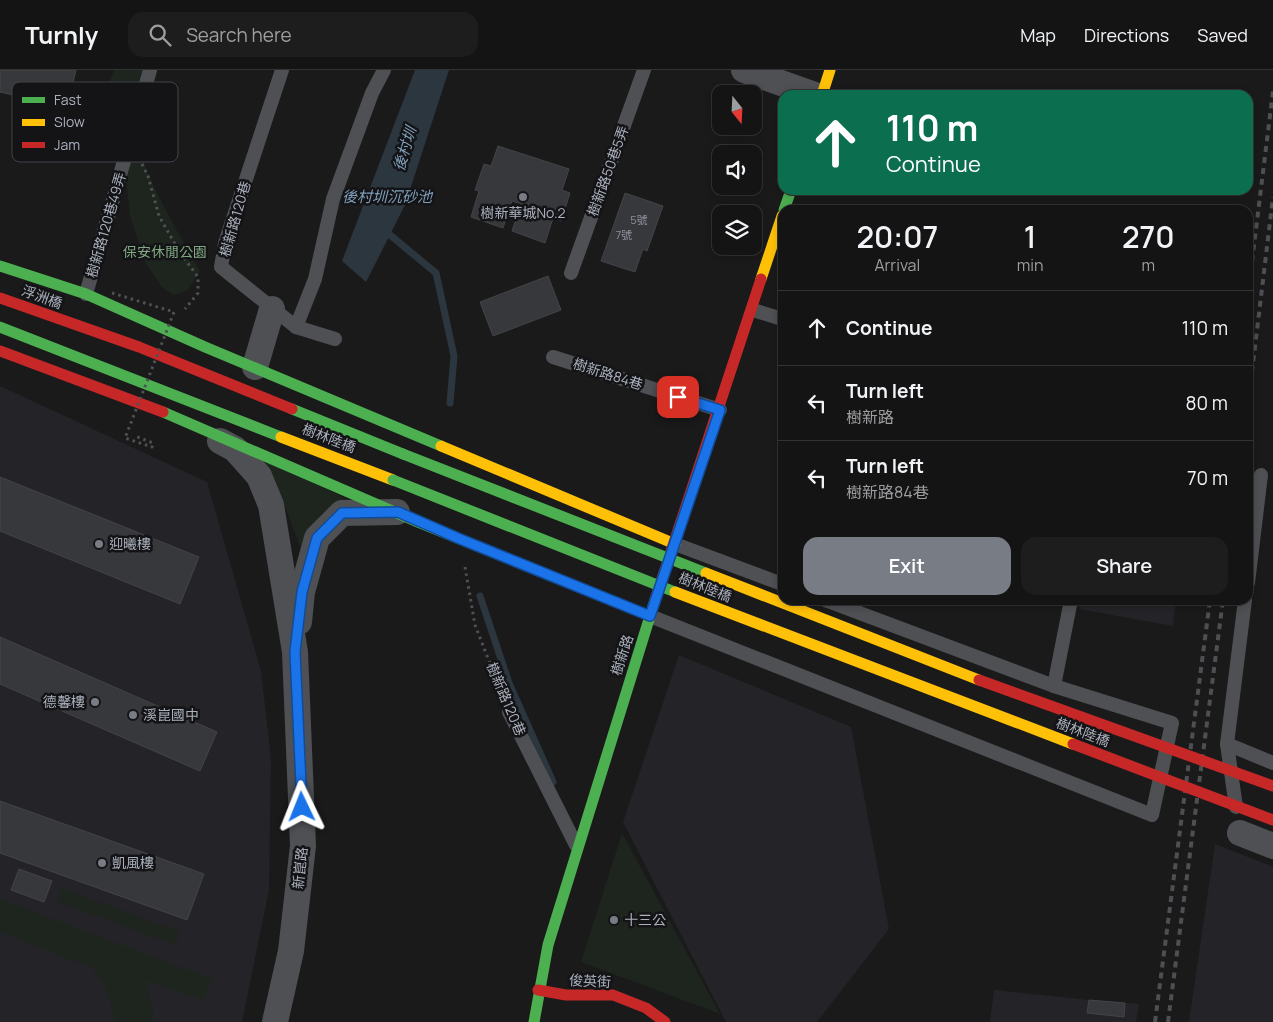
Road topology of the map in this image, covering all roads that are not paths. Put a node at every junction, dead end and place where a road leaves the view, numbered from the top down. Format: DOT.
graph roads {
  1 [pos="282,70"];
  2 [pos="384,70"];
  3 [pos="644,70"];
  4 [pos="744,70"];
  5 [pos="830,70"];
  6 [pos="801,90"];
  7 [pos="824,90"];
  8 [pos="124,162"];
  9 [pos="778,229"];
  10 [pos="0,266"];
  11 [pos="571,273"];
  12 [pos="33,277"];
  13 [pos="86,294"];
  14 [pos="0,298"];
  15 [pos="74,304"];
  16 [pos="272,309"];
  17 [pos="753,310"];
  18 [pos="778,318"];
  19 [pos="98,320"];
  20 [pos="296,327"];
  21 [pos="0,328"];
  22 [pos="0,332"];
  23 [pos="335,339"];
  24 [pos="139,347"];
  25 [pos="0,351"];
  26 [pos="553,357"];
  27 [pos="255,368"];
  28 [pos="130,376"];
  29 [pos="720,410"];
  30 [pos="196,427"];
  31 [pos="1261,475"];
  32 [pos="398,512"];
  33 [pos="1253,541"];
  34 [pos="675,544"];
  35 [pos="778,583"];
  36 [pos="778,601"];
  37 [pos="788,605"];
  38 [pos="838,605"];
  39 [pos="1070,605"];
  40 [pos="1244,605"];
  41 [pos="650,616"];
  42 [pos="295,652"];
  43 [pos="1054,686"];
  44 [pos="509,712"];
  45 [pos="1227,744"];
  46 [pos="1273,763"];
  47 [pos="1273,786"];
  48 [pos="1273,820"];
  49 [pos="1240,833"];
  50 [pos="1273,846"];
  51 [pos="579,850"];
  52 [pos="538,990"];
  53 [pos="275,1022"];
  54 [pos="534,1022"];
  55 [pos="665,1022"];
  1 -- 16 [label="lane, 樹新路120巷"];
  2 -- 20 [label="lane"];
  3 -- 11 [label="lane, 樹新路50巷5弄"];
  4 -- 6 [label="street"];
  5 -- 7 [label="main road"];
  8 -- 13 [label="lane, 樹新路120巷49弄"];
  9 -- 17 [label="main road, 樹新路"];
  10 -- 12 [label="main road"];
  12 -- 13 [label="main road"];
  12 -- 15 [label="main road"];
  13 -- 27 [label="main road"];
  14 -- 24 [label="main road, 浮洲橋"];
  16 -- 20 [label="lane, 樹新路120巷"];
  16 -- 27 [label="street"];
  17 -- 18 [label="lane"];
  17 -- 29 [label="main road, 樹新路"];
  19 -- 24 [label="main road"];
  20 -- 23 [label="lane, 樹新路120巷"];
  21 -- 28 [label="main road"];
  22 -- 28 [label="main road"];
  24 -- 36 [label="main road, 樹林陸橋, bridge"];
  25 -- 30 [label="main road"];
  26 -- 29 [label="lane, 樹新路84巷"];
  27 -- 34 [label="main road"];
  28 -- 48 [label="main road, 樹林陸橋, bridge"];
  29 -- 34 [label="main road, 樹新路"];
  30 -- 32 [label="main road"];
  30 -- 42 [label="street, 新崑路"];
  31 -- 33 [label="lane"];
  32 -- 41 [label="main road"];
  32 -- 42 [label="street, 新崑路"];
  34 -- 35 [label="lane"];
  34 -- 41 [label="main road, 樹新路"];
  37 -- 47 [label="main road, 樹林陸橋, bridge"];
  38 -- 43 [label="lane"];
  39 -- 43 [label="lane"];
  40 -- 45 [label="lane"];
  41 -- 43 [label="lane"];
  41 -- 51 [label="main road, 樹新路"];
  42 -- 53 [label="street, 新崑路"];
  44 -- 51 [label="lane, 樹新路120巷"];
  45 -- 46 [label="lane"];
  45 -- 49 [label="lane"];
  49 -- 50 [label="street"];
  51 -- 52 [label="main road, 樹新路"];
  52 -- 54 [label="main road, 樹新路"];
  52 -- 55 [label="main road, 俊英街"];
}
